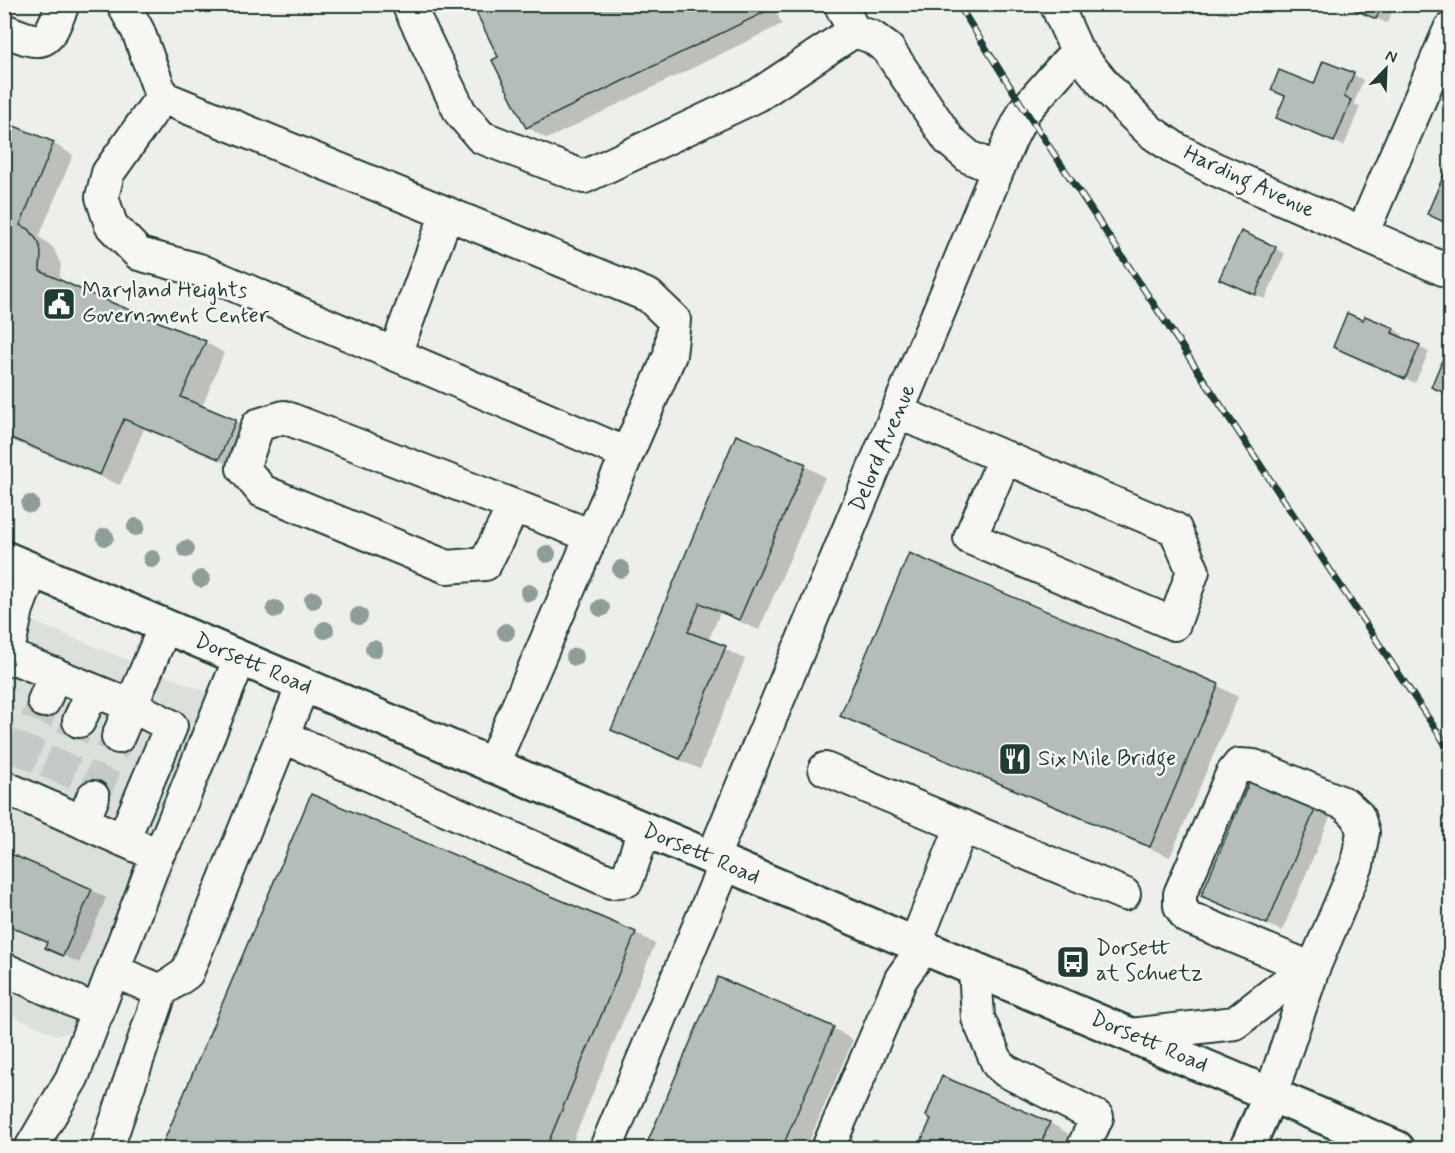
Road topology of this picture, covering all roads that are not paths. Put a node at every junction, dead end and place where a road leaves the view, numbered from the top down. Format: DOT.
graph roads {
  1 [pos="63,4"];
  2 [pos="123,4"];
  3 [pos="408,4"];
  4 [pos="1056,4"];
  5 [pos="847,18"];
  6 [pos="1450,29"];
  7 [pos="4,30"];
  8 [pos="1077,51"];
  9 [pos="162,97"];
  10 [pos="997,169"];
  11 [pos="447,213"];
  12 [pos="1362,234"];
  13 [pos="1450,272"];
  14 [pos="395,354"];
  15 [pos="898,412"];
  16 [pos="627,454"];
  17 [pos="1005,457"];
  18 [pos="514,506"];
  19 [pos="592,536"];
  20 [pos="18,564"];
  21 [pos="165,626"];
  22 [pos="5,656"];
  23 [pos="240,658"];
  24 [pos="303,685"];
  25 [pos="93,690"];
  26 [pos="132,706"];
  27 [pos="80,721"];
  28 [pos="282,736"];
  29 [pos="118,737"];
  30 [pos="492,766"];
  31 [pos="825,769"];
  32 [pos="10,780"];
  33 [pos="962,826"];
  34 [pos="644,830"];
  35 [pos="123,840"];
  36 [pos="157,855"];
  37 [pos="718,862"];
  38 [pos="1124,894"];
  39 [pos="919,946"];
  40 [pos="4,969"];
  41 [pos="975,969"];
  42 [pos="1313,969"];
  43 [pos="114,971"];
  44 [pos="161,991"];
  45 [pos="98,1012"];
  46 [pos="1131,1035"];
  47 [pos="1271,1094"];
  48 [pos="31,1149"];
  49 [pos="107,1149"];
  50 [pos="606,1149"];
  51 [pos="828,1149"];
  52 [pos="1083,1149"];
  53 [pos="1247,1149"];
  54 [pos="1397,1149"];
  1 -- 7 [label="street"];
  2 -- 9 [label="street"];
  3 -- 5 [label="street"];
  4 -- 8 [label="street, Harding Avenue"];
  5 -- 10 [label="street"];
  6 -- 12 [label="street"];
  8 -- 10 [label="street, Delord Avenue"];
  8 -- 12 [label="street, Harding Avenue"];
  9 -- 11 [label="street"];
  9 -- 14 [label="street"];
  10 -- 15 [label="street, Delord Avenue"];
  11 -- 14 [label="street"];
  11 -- 16 [label="street"];
  12 -- 13 [label="street, Harding Avenue"];
  14 -- 16 [label="street"];
  15 -- 17 [label="street"];
  15 -- 37 [label="street, Delord Avenue"];
  16 -- 19 [label="street"];
  17 -- 17 [label="street"];
  18 -- 18 [label="street"];
  18 -- 19 [label="street"];
  19 -- 30 [label="street"];
  20 -- 21 [label="main road, Dorsett Road"];
  20 -- 22 [label="street"];
  21 -- 23 [label="main road, Dorsett Road"];
  21 -- 26 [label="street"];
  22 -- 25 [label="street"];
  23 -- 24 [label="main road, Dorsett Road"];
  23 -- 36 [label="street"];
  24 -- 28 [label="street"];
  24 -- 30 [label="main road, Dorsett Road"];
  25 -- 26 [label="street"];
  25 -- 27 [label="street"];
  26 -- 29 [label="street"];
  26 -- 35 [label="street"];
  28 -- 34 [label="street"];
  28 -- 44 [label="street"];
  30 -- 34 [label="main road, Dorsett Road"];
  31 -- 33 [label="street"];
  32 -- 35 [label="street"];
  33 -- 38 [label="street"];
  33 -- 39 [label="street"];
  34 -- 37 [label="main road, Dorsett Road"];
  35 -- 36 [label="street"];
  36 -- 43 [label="street"];
  37 -- 39 [label="main road, Dorsett Road"];
  37 -- 50 [label="street, Delord Avenue"];
  39 -- 41 [label="main road, Dorsett Road"];
  39 -- 51 [label="street"];
  40 -- 45 [label="street"];
  41 -- 46 [label="main road, Dorsett Road"];
  41 -- 52 [label="street"];
  42 -- 42 [label="street"];
  42 -- 46 [label="street"];
  42 -- 47 [label="street"];
  43 -- 44 [label="street"];
  43 -- 45 [label="street"];
  44 -- 49 [label="street"];
  45 -- 48 [label="street"];
  46 -- 47 [label="main road, Dorsett Road"];
  47 -- 53 [label="main road"];
  47 -- 54 [label="main road, Dorsett Road"];
}
